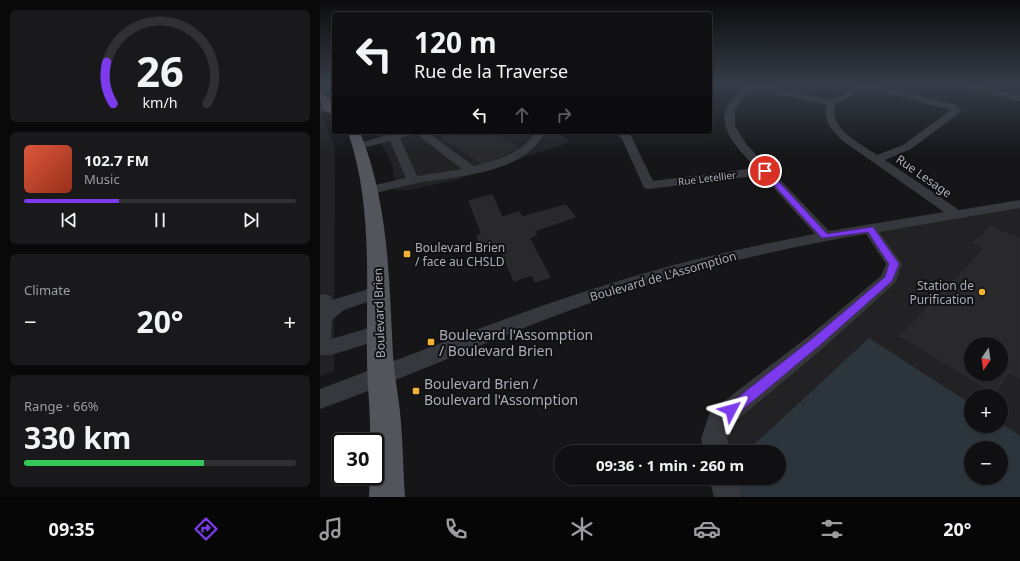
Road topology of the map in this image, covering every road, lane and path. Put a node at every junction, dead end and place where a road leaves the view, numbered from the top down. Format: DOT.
graph roads {
  1 [pos="731,108"];
  2 [pos="831,108"];
  3 [pos="954,108"];
  4 [pos="404,134"];
  5 [pos="423,134"];
  6 [pos="538,134"];
  7 [pos="622,134"];
  8 [pos="394,137"];
  9 [pos="356,139"];
  10 [pos="877,159"];
  11 [pos="472,171"];
  12 [pos="765,171"];
  13 [pos="413,180"];
  14 [pos="370,190"];
  15 [pos="1020,204"];
  16 [pos="957,215"];
  17 [pos="870,229"];
  18 [pos="825,236"];
  19 [pos="378,292"];
  20 [pos="321,327"];
  21 [pos="379,333"];
  22 [pos="381,375"];
  23 [pos="320,399"];
  24 [pos="715,445"];
  25 [pos="725,485"];
  26 [pos="387,497"];
  27 [pos="728,497"];
  1 -- 12 [label="street"];
  2 -- 10 [label="street, Rue Lesage"];
  3 -- 10 [label="street, Rue Lesage"];
  4 -- 8 [label="street"];
  5 -- 11 [label="street"];
  6 -- 11 [label="street"];
  7 -- 12 [label="street, Rue Letellier"];
  8 -- 9 [label="street"];
  8 -- 13 [label="street"];
  9 -- 14 [label="main road, Boulevard Brien"];
  10 -- 16 [label="street, Rue Lesage"];
  11 -- 13 [label="street"];
  12 -- 18 [label="street"];
  13 -- 14 [label="street"];
  14 -- 19 [label="main road, Boulevard Brien"];
  15 -- 16 [label="street, Boulevard de L'Assomption"];
  16 -- 17 [label="street, Boulevard de L'Assomption"];
  17 -- 18 [label="street, Boulevard de L'Assomption"];
  17 -- 24 [label="street"];
  18 -- 22 [label="street, Boulevard de L'Assomption"];
  19 -- 20 [label="street"];
  19 -- 21 [label="main road, Boulevard Brien"];
  20 -- 21 [label="street"];
  21 -- 22 [label="main road, Boulevard Brien"];
  22 -- 23 [label="street, Boulevard de L'Assomption"];
  22 -- 26 [label="main road, Boulevard Brien"];
  25 -- 27 [label="street"];
}
